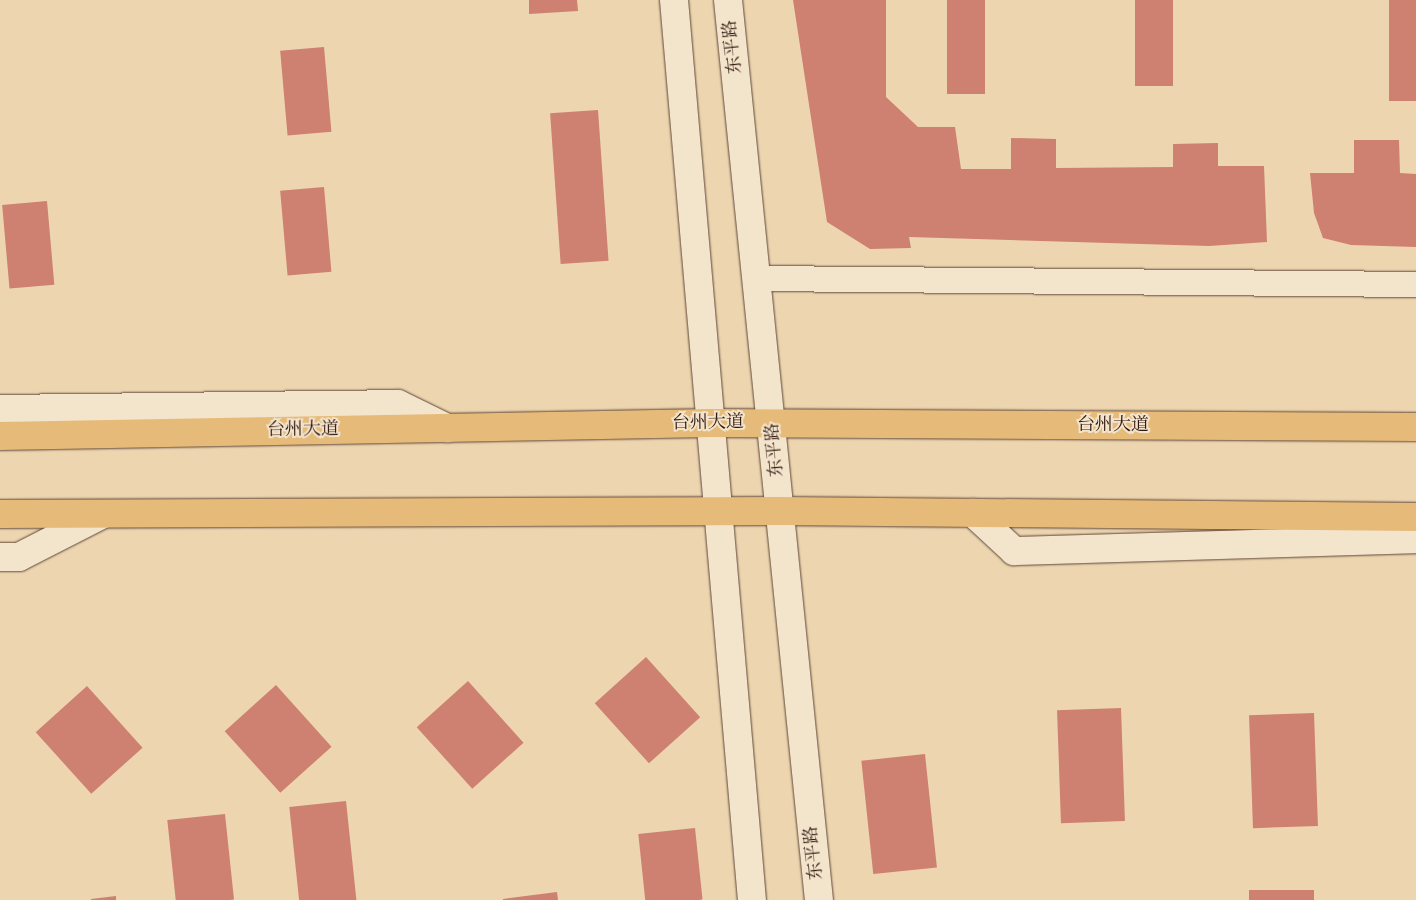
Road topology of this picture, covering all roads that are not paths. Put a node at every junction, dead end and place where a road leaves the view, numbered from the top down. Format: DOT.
graph roads {
  1 [pos="674,0"];
  2 [pos="728,0"];
  3 [pos="757,278"];
  4 [pos="1416,284"];
  5 [pos="0,409"];
  6 [pos="1416,418"];
  7 [pos="710,423"];
  8 [pos="772,423"];
  9 [pos="1389,427"];
  10 [pos="1416,427"];
  11 [pos="447,428"];
  12 [pos="0,436"];
  13 [pos="780,511"];
  14 [pos="716,512"];
  15 [pos="973,513"];
  16 [pos="0,514"];
  17 [pos="103,514"];
  18 [pos="1416,517"];
  19 [pos="1416,538"];
  20 [pos="0,557"];
  21 [pos="752,900"];
  22 [pos="819,900"];
  1 -- 7 [label="main road"];
  2 -- 3 [label="main road, 东平路"];
  3 -- 4 [label="street"];
  3 -- 8 [label="main road, 东平路"];
  5 -- 11 [label="main road"];
  6 -- 9 [label="main road"];
  7 -- 8 [label="main road, 台州大道"];
  7 -- 11 [label="main road, 台州大道"];
  7 -- 14 [label="main road"];
  8 -- 9 [label="main road, 台州大道"];
  8 -- 13 [label="main road, 东平路"];
  9 -- 10 [label="main road, 台州大道"];
  11 -- 12 [label="main road, 台州大道"];
  13 -- 14 [label="main road"];
  13 -- 15 [label="main road"];
  13 -- 22 [label="main road, 东平路"];
  14 -- 17 [label="main road"];
  14 -- 21 [label="main road"];
  15 -- 18 [label="main road"];
  15 -- 19 [label="main road"];
  16 -- 17 [label="main road"];
  17 -- 20 [label="main road"];
}
